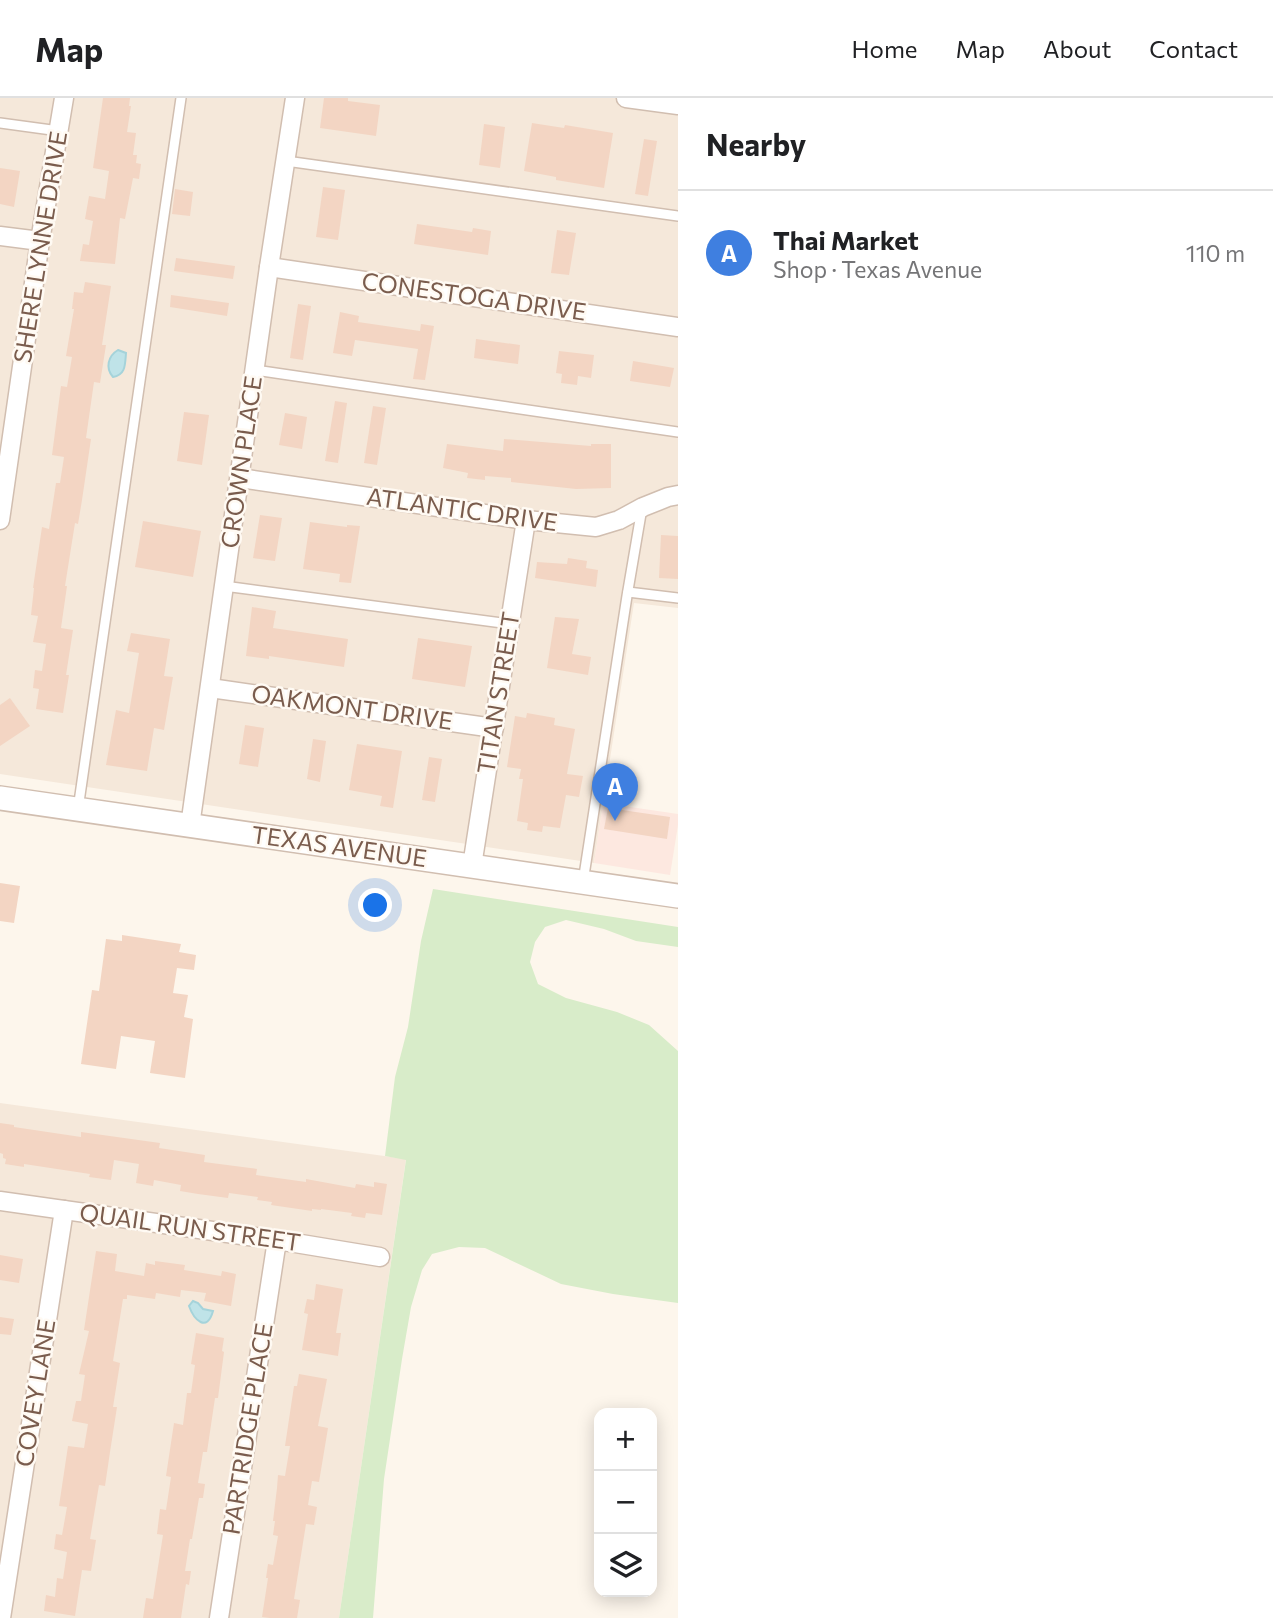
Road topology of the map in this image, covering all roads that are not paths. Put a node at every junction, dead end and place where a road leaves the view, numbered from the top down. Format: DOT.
graph roads {
  1 [pos="64,98"];
  2 [pos="181,98"];
  3 [pos="295,98"];
  4 [pos="626,98"];
  5 [pos="678,106"];
  6 [pos="0,123"];
  7 [pos="59,131"];
  8 [pos="286,161"];
  9 [pos="678,216"];
  10 [pos="0,236"];
  11 [pos="40,241"];
  12 [pos="269,267"];
  13 [pos="678,327"];
  14 [pos="255,370"];
  15 [pos="678,432"];
  16 [pos="240,478"];
  17 [pos="678,495"];
  18 [pos="643,507"];
  19 [pos="0,520"];
  20 [pos="526,520"];
  21 [pos="224,586"];
  22 [pos="628,592"];
  23 [pos="678,598"];
  24 [pos="510,624"];
  25 [pos="210,688"];
  26 [pos="494,728"];
  27 [pos="0,798"];
  28 [pos="78,809"];
  29 [pos="190,826"];
  30 [pos="472,866"];
  31 [pos="583,882"];
  32 [pos="678,896"];
  33 [pos="0,1201"];
  34 [pos="64,1210"];
  35 [pos="277,1240"];
  36 [pos="380,1257"];
  37 [pos="1,1618"];
  38 [pos="219,1618"];
  1 -- 7 [label="street, SHERE LYNNE DRIVE"];
  2 -- 28 [label="lane"];
  3 -- 8 [label="street, CROWN PLACE"];
  4 -- 5 [label="street"];
  6 -- 7 [label="lane"];
  7 -- 11 [label="street, SHERE LYNNE DRIVE"];
  8 -- 9 [label="lane"];
  8 -- 12 [label="street, CROWN PLACE"];
  10 -- 11 [label="street"];
  11 -- 19 [label="street, SHERE LYNNE DRIVE"];
  12 -- 13 [label="street, CONESTOGA DRIVE"];
  12 -- 14 [label="street, CROWN PLACE"];
  14 -- 15 [label="lane"];
  14 -- 16 [label="street, CROWN PLACE"];
  16 -- 20 [label="street, ATLANTIC DRIVE"];
  16 -- 21 [label="street, CROWN PLACE"];
  17 -- 18 [label="street, ATLANTIC DRIVE"];
  18 -- 20 [label="street, ATLANTIC DRIVE"];
  18 -- 22 [label="lane"];
  20 -- 24 [label="street, TITAN STREET"];
  21 -- 24 [label="lane"];
  21 -- 25 [label="street, CROWN PLACE"];
  22 -- 23 [label="lane"];
  22 -- 31 [label="lane"];
  24 -- 26 [label="street, TITAN STREET"];
  25 -- 26 [label="street, OAKMONT DRIVE"];
  25 -- 29 [label="street, CROWN PLACE"];
  26 -- 30 [label="street, TITAN STREET"];
  27 -- 28 [label="street, TEXAS AVENUE"];
  28 -- 29 [label="street, TEXAS AVENUE"];
  29 -- 30 [label="street, TEXAS AVENUE"];
  30 -- 31 [label="street, TEXAS AVENUE"];
  31 -- 32 [label="street, TEXAS AVENUE"];
  33 -- 34 [label="street, QUAIL RUN STREET"];
  34 -- 35 [label="street, QUAIL RUN STREET"];
  34 -- 37 [label="street, COVEY LANE"];
  35 -- 36 [label="street, QUAIL RUN STREET"];
  35 -- 38 [label="street, PARTRIDGE PLACE"];
}
